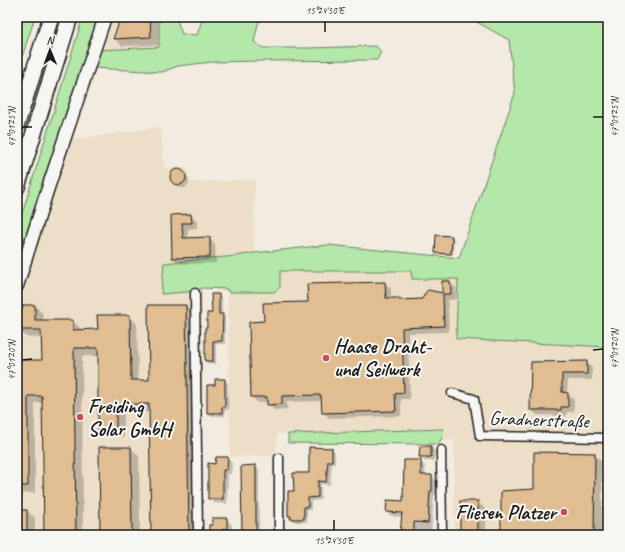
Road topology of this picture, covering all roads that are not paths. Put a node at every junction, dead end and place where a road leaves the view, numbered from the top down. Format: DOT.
graph roads {
  1 [pos="51,17"];
  2 [pos="70,17"];
  3 [pos="104,17"];
  4 [pos="17,124"];
  5 [pos="17,187"];
  6 [pos="17,286"];
  7 [pos="195,293"];
  8 [pos="452,393"];
  9 [pos="608,438"];
  10 [pos="442,450"];
  11 [pos="279,458"];
  12 [pos="198,535"];
  13 [pos="279,535"];
  14 [pos="442,535"];
  1 -- 4 [label="highway"];
  2 -- 5 [label="highway"];
  3 -- 6 [label="street"];
  7 -- 12 [label="street"];
  8 -- 9 [label="street, Gradnerstraße"];
  10 -- 14 [label="street"];
  11 -- 13 [label="street"];
}
